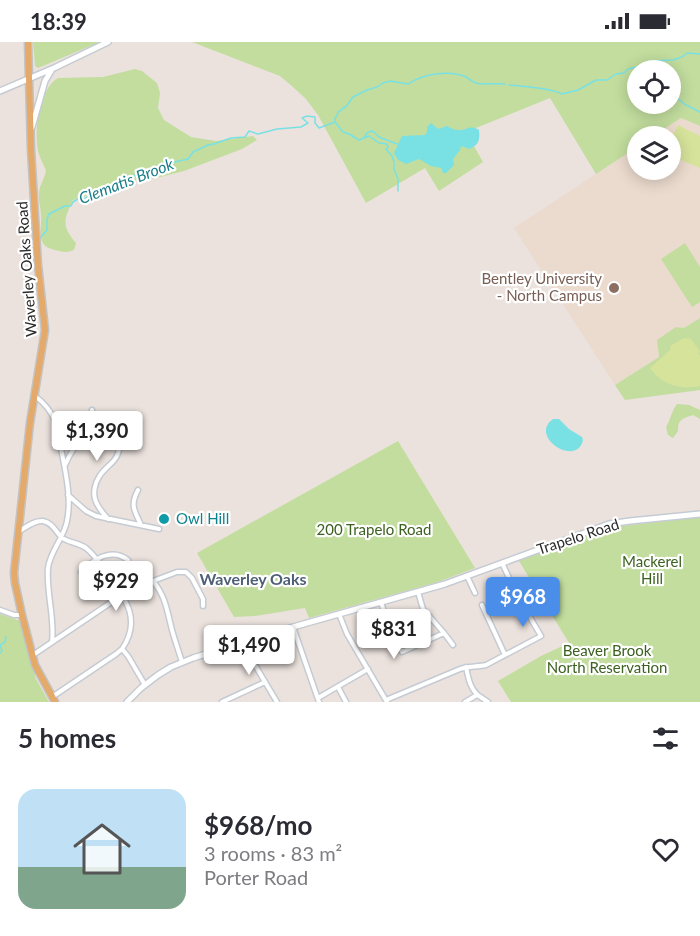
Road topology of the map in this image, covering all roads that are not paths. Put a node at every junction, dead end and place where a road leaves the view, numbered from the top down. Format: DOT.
graph roads {
  1 [pos="28,42"];
  2 [pos="108,42"];
  3 [pos="54,68"];
  4 [pos="29,80"];
  5 [pos="0,91"];
  6 [pos="32,135"];
  7 [pos="35,396"];
  8 [pos="92,410"];
  9 [pos="95,430"];
  10 [pos="64,465"];
  11 [pos="138,490"];
  12 [pos="68,494"];
  13 [pos="700,514"];
  14 [pos="108,519"];
  15 [pos="141,525"];
  16 [pos="159,529"];
  17 [pos="17,533"];
  18 [pos="62,537"];
  19 [pos="97,558"];
  20 [pos="128,560"];
  21 [pos="502,563"];
  22 [pos="81,572"];
  23 [pos="467,576"];
  24 [pos="153,581"];
  25 [pos="418,592"];
  26 [pos="475,592"];
  27 [pos="122,596"];
  28 [pos="381,602"];
  29 [pos="482,604"];
  30 [pos="203,606"];
  31 [pos="0,610"];
  32 [pos="339,613"];
  33 [pos="22,615"];
  34 [pos="293,627"];
  35 [pos="444,633"];
  36 [pos="52,642"];
  37 [pos="243,642"];
  38 [pos="453,645"];
  39 [pos="122,649"];
  40 [pos="32,655"];
  41 [pos="505,655"];
  42 [pos="182,662"];
  43 [pos="466,667"];
  44 [pos="368,669"];
  45 [pos="265,682"];
  46 [pos="145,685"];
  47 [pos="338,687"];
  48 [pos="477,695"];
  49 [pos="54,700"];
  50 [pos="318,700"];
  51 [pos="386,701"];
  52 [pos="127,702"];
  53 [pos="222,702"];
  54 [pos="277,702"];
  55 [pos="346,702"];
  56 [pos="465,702"];
  57 [pos="488,702"];
  1 -- 4 [label="main road, Waverley Oaks Road"];
  2 -- 3 [label="main road"];
  3 -- 4 [label="main road"];
  3 -- 6 [label="main road"];
  4 -- 5 [label="main road"];
  4 -- 6 [label="main road, Waverley Oaks Road"];
  6 -- 7 [label="main road, Waverley Oaks Road"];
  7 -- 10 [label="street"];
  7 -- 17 [label="main road, Waverley Oaks Road"];
  8 -- 9 [label="street"];
  9 -- 10 [label="street"];
  9 -- 14 [label="street"];
  10 -- 12 [label="street"];
  11 -- 15 [label="street"];
  12 -- 14 [label="street"];
  12 -- 18 [label="street"];
  13 -- 21 [label="main road, Trapelo Road"];
  14 -- 15 [label="street"];
  15 -- 16 [label="street"];
  17 -- 18 [label="street"];
  17 -- 33 [label="main road, Waverley Oaks Road"];
  18 -- 19 [label="street"];
  18 -- 36 [label="street"];
  19 -- 20 [label="street"];
  19 -- 22 [label="street"];
  19 -- 27 [label="street"];
  21 -- 23 [label="main road, Trapelo Road"];
  21 -- 41 [label="street"];
  23 -- 25 [label="main road, Trapelo Road"];
  23 -- 26 [label="street"];
  24 -- 27 [label="street"];
  24 -- 30 [label="street"];
  24 -- 42 [label="street"];
  25 -- 28 [label="main road, Trapelo Road"];
  25 -- 35 [label="street"];
  27 -- 36 [label="street"];
  27 -- 39 [label="street"];
  28 -- 32 [label="main road, Trapelo Road"];
  28 -- 35 [label="street"];
  29 -- 41 [label="street"];
  31 -- 33 [label="street"];
  32 -- 34 [label="main road, Trapelo Road"];
  32 -- 44 [label="street"];
  33 -- 40 [label="main road, Waverley Oaks Road"];
  34 -- 37 [label="main road, Trapelo Road"];
  34 -- 50 [label="street"];
  35 -- 38 [label="street"];
  36 -- 40 [label="street"];
  37 -- 42 [label="main road, Trapelo Road"];
  37 -- 45 [label="street"];
  39 -- 46 [label="street"];
  39 -- 49 [label="street"];
  40 -- 49 [label="main road, Waverley Oaks Road"];
  41 -- 43 [label="street"];
  42 -- 46 [label="main road, Trapelo Road"];
  43 -- 48 [label="street"];
  43 -- 51 [label="street"];
  44 -- 47 [label="street"];
  44 -- 51 [label="street"];
  45 -- 53 [label="street"];
  45 -- 54 [label="street"];
  46 -- 52 [label="main road, Trapelo Road"];
  47 -- 50 [label="street"];
  47 -- 55 [label="street"];
  48 -- 56 [label="street"];
  48 -- 57 [label="street"];
}
